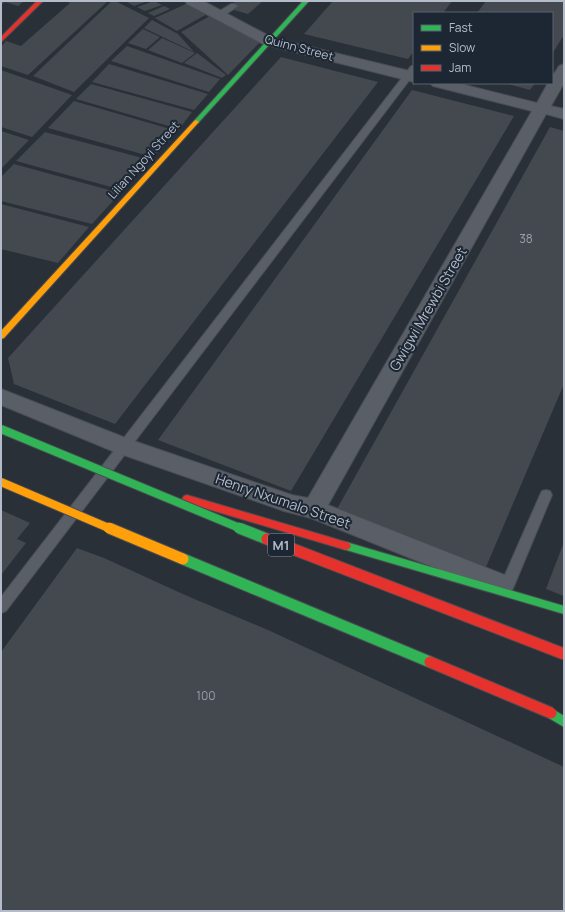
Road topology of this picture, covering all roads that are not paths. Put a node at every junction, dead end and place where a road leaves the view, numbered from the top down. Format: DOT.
graph roads {
  1 [pos="40,1"];
  2 [pos="192,1"];
  3 [pos="303,1"];
  4 [pos="234,6"];
  5 [pos="219,15"];
  6 [pos="1,40"];
  7 [pos="268,41"];
  8 [pos="564,69"];
  9 [pos="412,74"];
  10 [pos="442,84"];
  11 [pos="542,109"];
  12 [pos="564,114"];
  13 [pos="1,336"];
  14 [pos="1,397"];
  15 [pos="1,429"];
  16 [pos="123,446"];
  17 [pos="1,482"];
  18 [pos="134,483"];
  19 [pos="546,495"];
  20 [pos="314,508"];
  21 [pos="507,586"];
  22 [pos="1,607"];
  23 [pos="564,609"];
  24 [pos="564,654"];
  25 [pos="551,713"];
  26 [pos="564,717"];
  27 [pos="564,722"];
  1 -- 6 [label="main road"];
  2 -- 5 [label="street, Quinn Street"];
  3 -- 7 [label="main road, Lilian Ngoyi Street"];
  4 -- 5 [label="lane"];
  5 -- 7 [label="street, Quinn Street"];
  7 -- 9 [label="street, Quinn Street"];
  7 -- 13 [label="main road, Lilian Ngoyi Street"];
  8 -- 11 [label="street, Gwigwi Mrewbi Street"];
  9 -- 16 [label="lane"];
  10 -- 11 [label="street"];
  11 -- 12 [label="street"];
  11 -- 20 [label="street, Gwigwi Mrewbi Street"];
  14 -- 16 [label="street, Henry Nxumalo Street"];
  15 -- 18 [label="main road, M1, bridge"];
  16 -- 20 [label="street, Henry Nxumalo Street"];
  16 -- 22 [label="lane"];
  17 -- 25 [label="main road, bridge"];
  18 -- 23 [label="main road, bridge"];
  18 -- 24 [label="main road, M1, bridge"];
  19 -- 21 [label="lane"];
  20 -- 21 [label="street, Henry Nxumalo Street"];
  21 -- 23 [label="street, Henry Nxumalo Street"];
  25 -- 26 [label="main road"];
  25 -- 27 [label="main road"];
}
